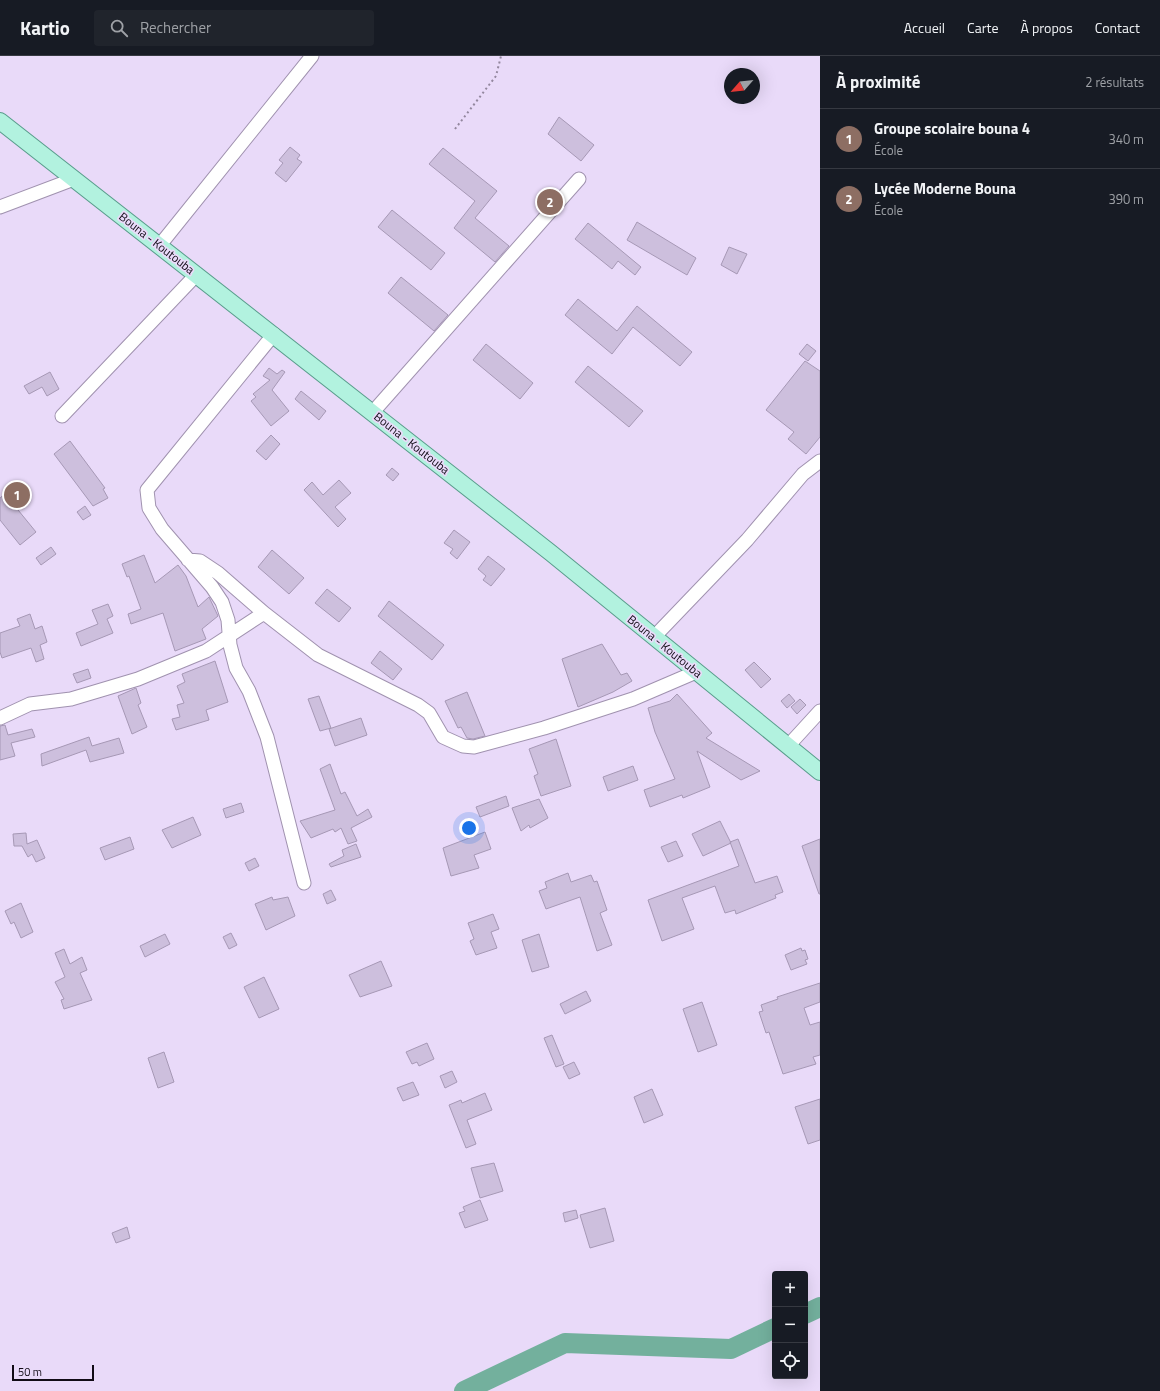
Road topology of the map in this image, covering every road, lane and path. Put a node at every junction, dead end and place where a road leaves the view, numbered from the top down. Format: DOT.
graph roads {
  1 [pos="312,56"];
  2 [pos="501,56"];
  3 [pos="0,121"];
  4 [pos="455,129"];
  5 [pos="74,179"];
  6 [pos="579,179"];
  7 [pos="0,207"];
  8 [pos="160,245"];
  9 [pos="197,274"];
  10 [pos="274,334"];
  11 [pos="374,412"];
  12 [pos="62,416"];
  13 [pos="820,461"];
  14 [pos="188,560"];
  15 [pos="264,613"];
  16 [pos="230,636"];
  17 [pos="654,637"];
  18 [pos="696,672"];
  19 [pos="820,711"];
  20 [pos="0,718"];
  21 [pos="788,746"];
  22 [pos="820,772"];
  23 [pos="304,882"];
  1 -- 8 [label="street"];
  2 -- 4 [label="path"];
  3 -- 5 [label="main road, Bouna - Koutouba"];
  5 -- 7 [label="street"];
  5 -- 8 [label="main road, Bouna - Koutouba"];
  6 -- 11 [label="street"];
  8 -- 9 [label="main road, Bouna - Koutouba"];
  9 -- 10 [label="main road, Bouna - Koutouba"];
  9 -- 12 [label="street"];
  10 -- 11 [label="main road, Bouna - Koutouba"];
  10 -- 14 [label="street"];
  11 -- 17 [label="main road, Bouna - Koutouba"];
  13 -- 17 [label="street"];
  14 -- 15 [label="street"];
  14 -- 16 [label="street"];
  15 -- 16 [label="street"];
  15 -- 18 [label="street"];
  16 -- 20 [label="street"];
  16 -- 23 [label="street"];
  17 -- 18 [label="main road, Bouna - Koutouba"];
  18 -- 21 [label="main road, Bouna - Koutouba"];
  19 -- 21 [label="street"];
  21 -- 22 [label="main road, Bouna - Koutouba"];
}
